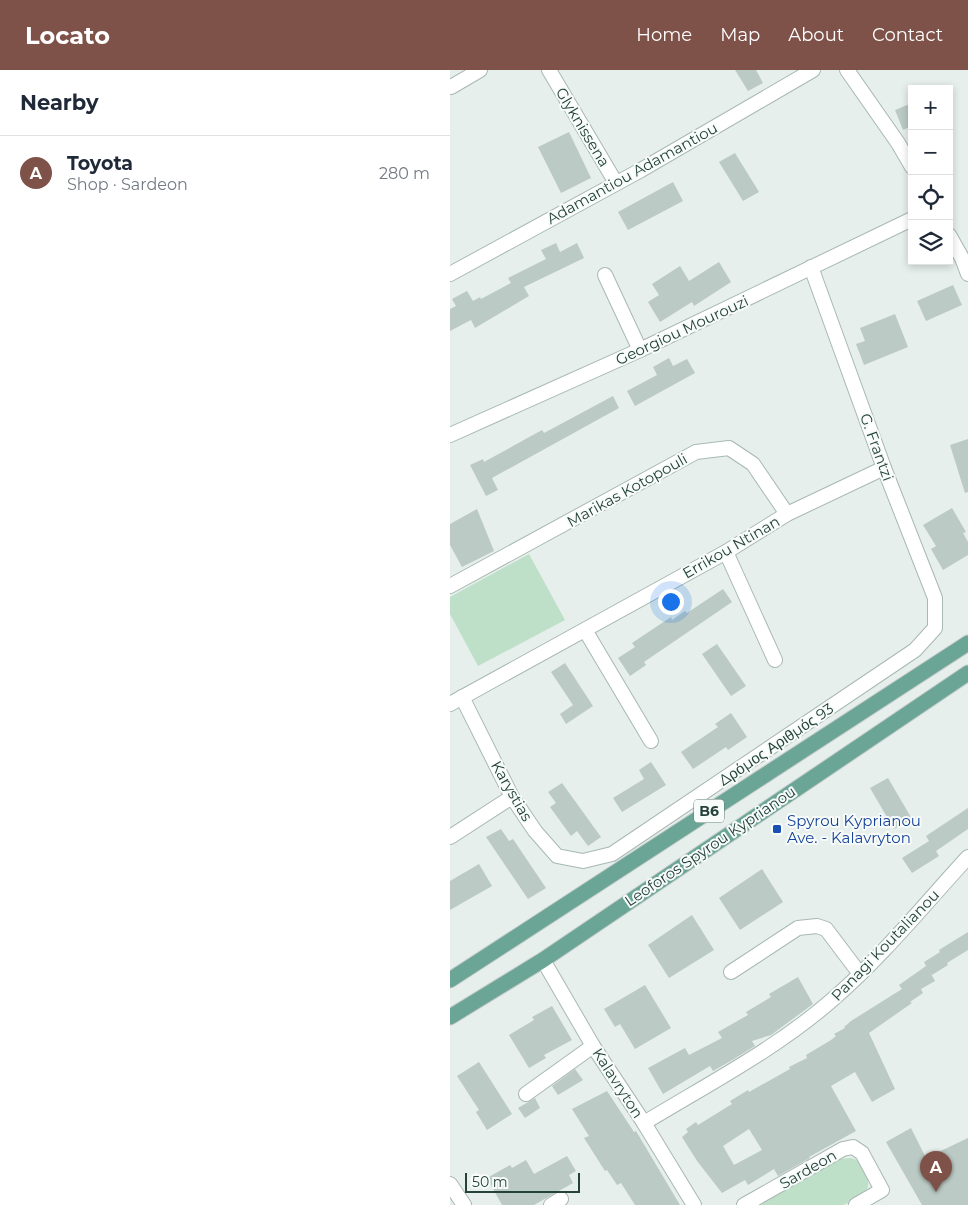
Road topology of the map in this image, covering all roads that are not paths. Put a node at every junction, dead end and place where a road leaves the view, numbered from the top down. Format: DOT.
graph roads {
  1 [pos="480,70"];
  2 [pos="549,70"];
  3 [pos="813,70"];
  4 [pos="847,70"];
  5 [pos="451,87"];
  6 [pos="908,160"];
  7 [pos="616,184"];
  8 [pos="910,220"];
  9 [pos="953,242"];
  10 [pos="811,268"];
  11 [pos="450,274"];
  12 [pos="968,274"];
  13 [pos="604,275"];
  14 [pos="640,350"];
  15 [pos="450,435"];
  16 [pos="884,468"];
  17 [pos="787,514"];
  18 [pos="726,552"];
  19 [pos="450,586"];
  20 [pos="935,628"];
  21 [pos="585,630"];
  22 [pos="968,643"];
  23 [pos="775,660"];
  24 [pos="968,672"];
  25 [pos="456,700"];
  26 [pos="651,741"];
  27 [pos="512,797"];
  28 [pos="450,837"];
  29 [pos="968,857"];
  30 [pos="583,861"];
  31 [pos="542,960"];
  32 [pos="731,972"];
  33 [pos="860,974"];
  34 [pos="450,980"];
  35 [pos="450,1017"];
  36 [pos="593,1046"];
  37 [pos="526,1094"];
  38 [pos="644,1123"];
  39 [pos="694,1205"];
  40 [pos="744,1205"];
  41 [pos="856,1205"];
  1 -- 5 [label="street"];
  2 -- 7 [label="street, Glyknissena"];
  3 -- 7 [label="street, Adamantiou Adamantiou"];
  4 -- 6 [label="street"];
  7 -- 11 [label="street, Adamantiou Adamantiou"];
  8 -- 10 [label="street, Georgiou Mourouzi"];
  9 -- 12 [label="street"];
  10 -- 14 [label="street, Georgiou Mourouzi"];
  10 -- 16 [label="street, G. Frantzi"];
  13 -- 14 [label="street"];
  14 -- 15 [label="street, Georgiou Mourouzi"];
  16 -- 17 [label="street, Errikou Ntinan"];
  16 -- 20 [label="street, G. Frantzi"];
  17 -- 18 [label="street, Errikou Ntinan"];
  17 -- 19 [label="street, Marikas Kotopouli"];
  18 -- 21 [label="street, Errikou Ntinan"];
  18 -- 23 [label="street"];
  20 -- 30 [label="street, Δρόμος Αριθμός 93"];
  21 -- 25 [label="street, Errikou Ntinan"];
  21 -- 26 [label="street"];
  22 -- 34 [label="main road, Leoforos Spyrou Kyprianou / B6"];
  24 -- 31 [label="main road, Leoforos Spyrou Kyprianou / B6"];
  25 -- 27 [label="street, Karystias"];
  27 -- 28 [label="street"];
  27 -- 30 [label="street, Karystias"];
  29 -- 33 [label="street, Panagi Koutalianou"];
  31 -- 35 [label="main road, Leoforos Spyrou Kyprianou / B6"];
  31 -- 36 [label="street, Kalavryton"];
  32 -- 33 [label="street"];
  33 -- 38 [label="street, Panagi Koutalianou"];
  36 -- 37 [label="street"];
  36 -- 38 [label="street, Kalavryton"];
  38 -- 39 [label="street, Kalavryton"];
  40 -- 41 [label="street, Sardeon"];
}
